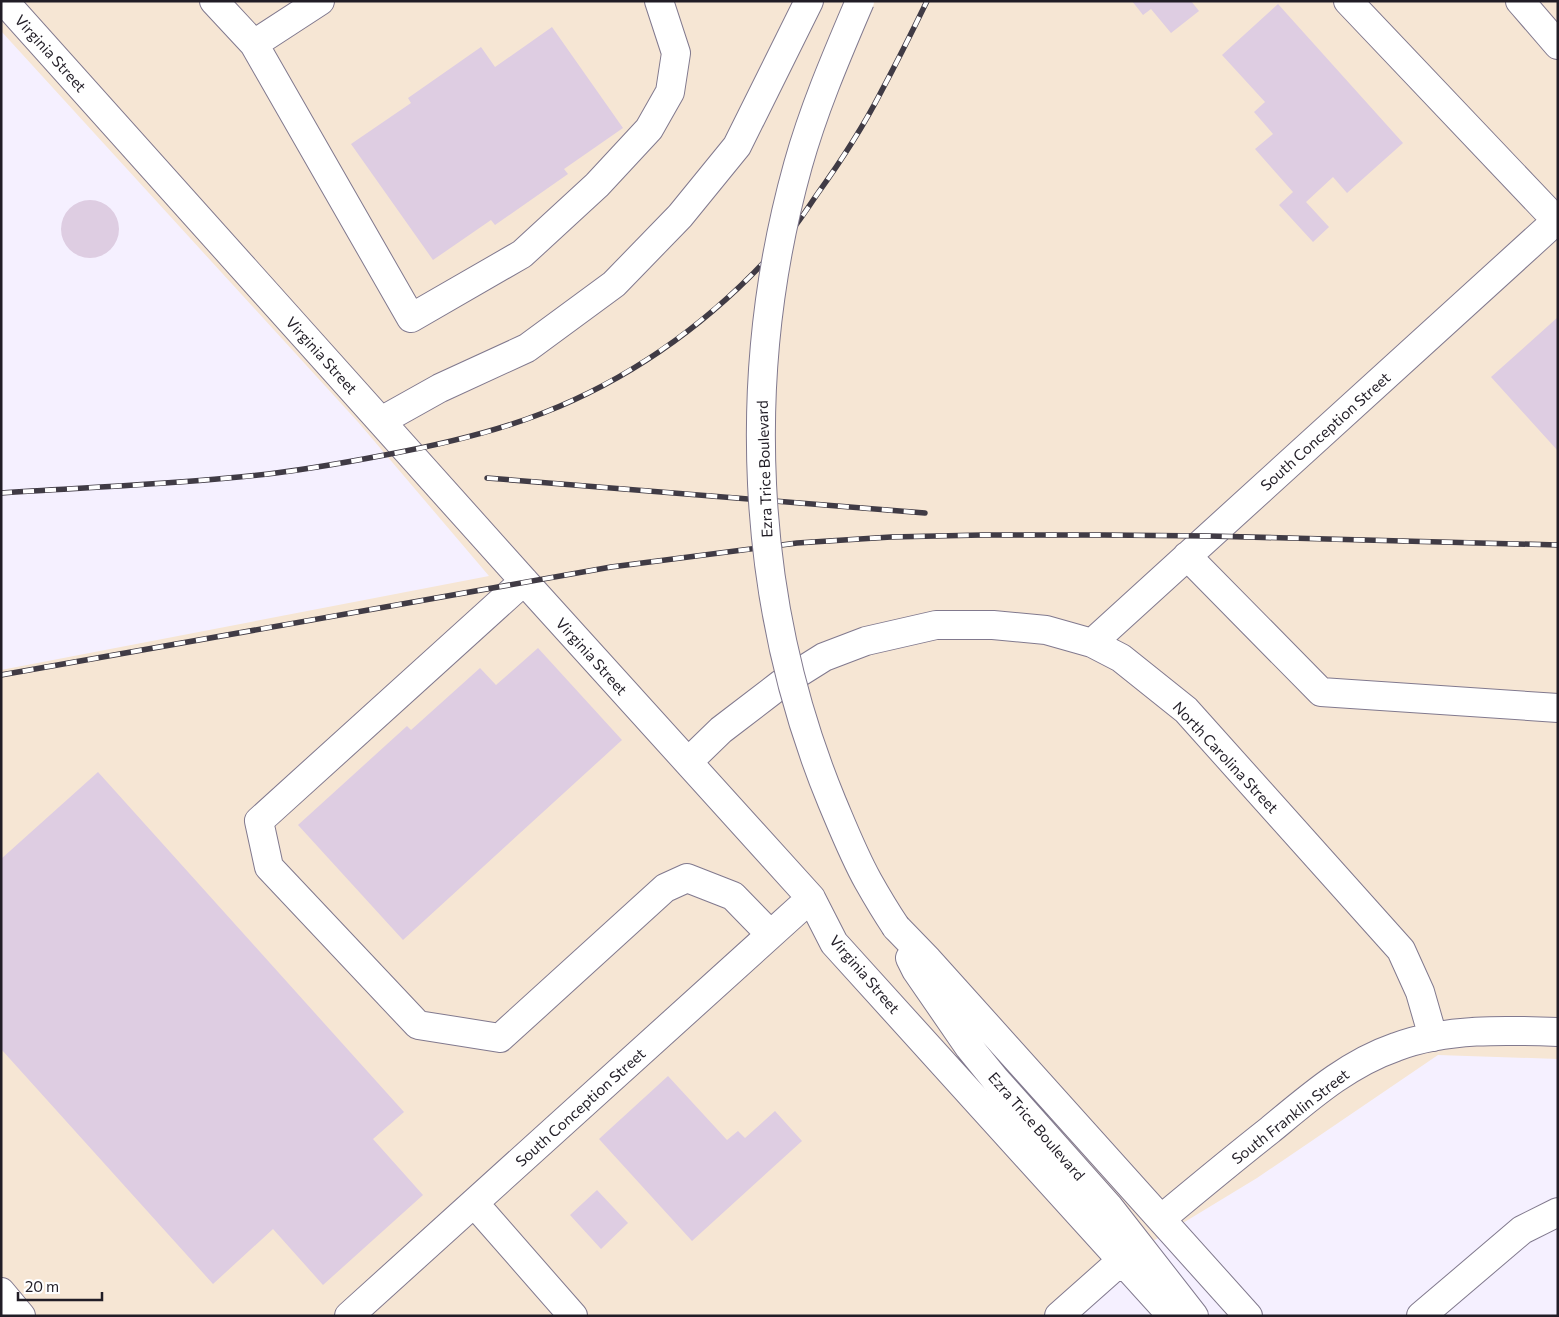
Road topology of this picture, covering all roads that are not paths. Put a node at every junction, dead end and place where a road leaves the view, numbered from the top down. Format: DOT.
graph roads {
  1 [pos="4,1"];
  2 [pos="214,1"];
  3 [pos="320,1"];
  4 [pos="659,1"];
  5 [pos="809,1"];
  6 [pos="860,1"];
  7 [pos="1348,1"];
  8 [pos="1520,1"];
  9 [pos="254,44"];
  10 [pos="1558,45"];
  11 [pos="1557,220"];
  12 [pos="381,421"];
  13 [pos="1187,556"];
  14 [pos="524,581"];
  15 [pos="1092,643"];
  16 [pos="1558,708"];
  17 [pos="688,762"];
  18 [pos="811,898"];
  19 [pos="896,927"];
  20 [pos="770,934"];
  21 [pos="1558,1032"];
  22 [pos="1433,1037"];
  23 [pos="995,1079"];
  24 [pos="474,1203"];
  25 [pos="1558,1212"];
  26 [pos="1161,1219"];
  27 [pos="1122,1260"];
  28 [pos="1468,1276"];
  29 [pos="1,1292"];
  30 [pos="21,1316"];
  31 [pos="349,1316"];
  32 [pos="573,1316"];
  33 [pos="1059,1316"];
  34 [pos="1172,1316"];
  35 [pos="1194,1316"];
  36 [pos="1225,1316"];
  37 [pos="1248,1316"];
  38 [pos="1421,1316"];
  39 [pos="1440,1316"];
  1 -- 12 [label="main road, Virginia Street"];
  2 -- 9 [label="main road"];
  3 -- 9 [label="main road"];
  4 -- 9 [label="main road"];
  5 -- 12 [label="main road"];
  6 -- 19 [label="main road, Ezra Trice Boulevard, bridge"];
  7 -- 11 [label="main road"];
  8 -- 10 [label="main road"];
  11 -- 13 [label="main road, South Conception Street"];
  12 -- 14 [label="main road, Virginia Street"];
  13 -- 15 [label="main road, South Conception Street"];
  13 -- 16 [label="main road"];
  14 -- 17 [label="main road, Virginia Street"];
  14 -- 20 [label="main road"];
  15 -- 17 [label="main road, North Carolina Street"];
  15 -- 22 [label="main road, North Carolina Street"];
  17 -- 18 [label="main road, Virginia Street"];
  18 -- 20 [label="main road, South Conception Street"];
  18 -- 27 [label="main road, Virginia Street"];
  19 -- 23 [label="main road, Ezra Trice Boulevard"];
  19 -- 26 [label="main road, Ezra Trice Boulevard"];
  20 -- 24 [label="main road, South Conception Street"];
  21 -- 22 [label="main road, South Franklin Street"];
  22 -- 26 [label="main road, South Franklin Street"];
  23 -- 35 [label="main road, Ezra Trice Boulevard"];
  23 -- 36 [label="main road"];
  24 -- 31 [label="main road, South Conception Street"];
  24 -- 32 [label="main road"];
  25 -- 28 [label="main road"];
  26 -- 37 [label="main road"];
  27 -- 33 [label="main road"];
  27 -- 34 [label="main road, Virginia Street"];
  28 -- 38 [label="main road"];
  28 -- 39 [label="main road"];
  29 -- 30 [label="main road"];
}
